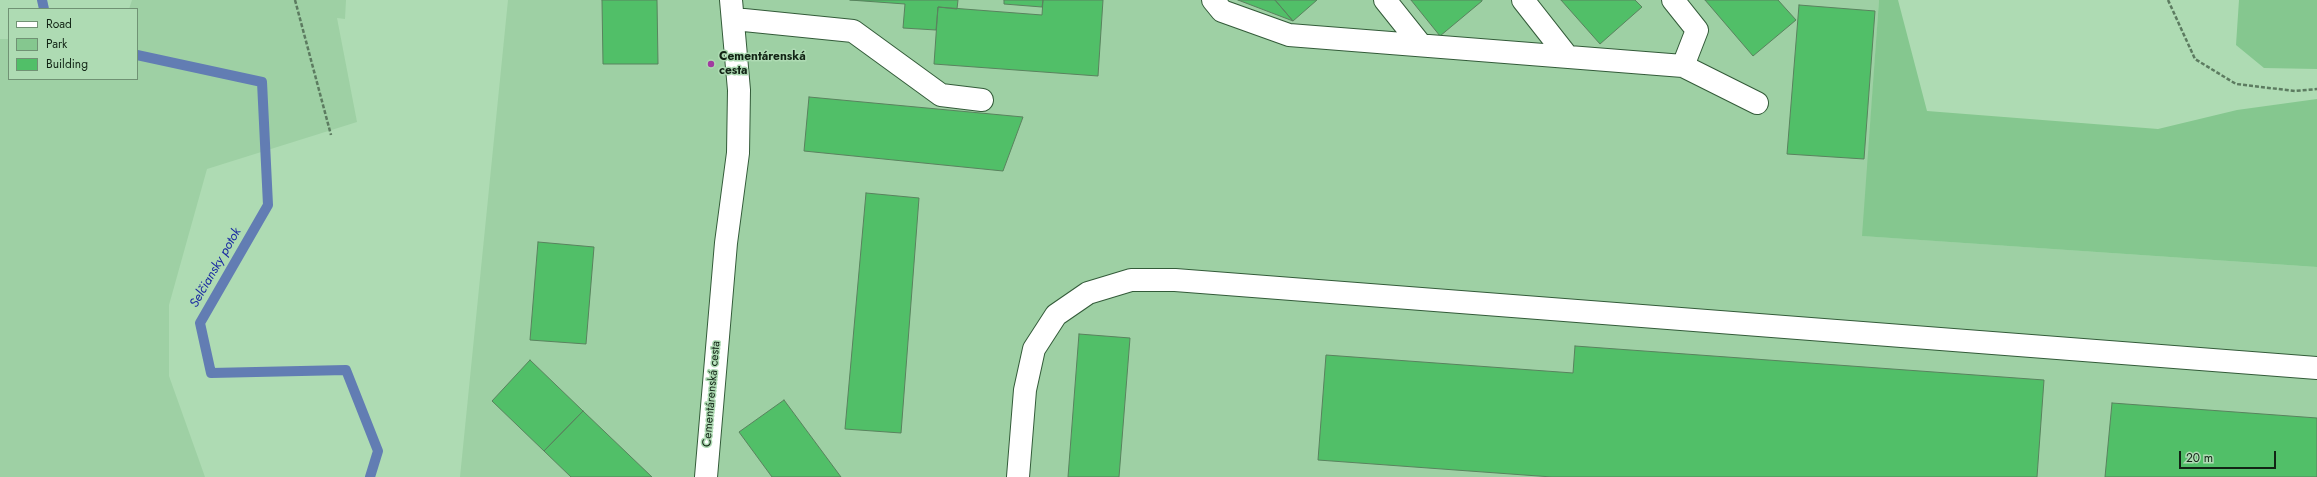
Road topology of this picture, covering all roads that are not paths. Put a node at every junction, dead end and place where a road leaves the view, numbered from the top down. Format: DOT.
graph roads {
  1 [pos="1213,0"];
  2 [pos="1385,0"];
  3 [pos="1523,0"];
  4 [pos="1672,0"];
  5 [pos="733,9"];
  6 [pos="1420,45"];
  7 [pos="1568,56"];
  8 [pos="1682,66"];
  9 [pos="982,100"];
  10 [pos="1757,103"];
  11 [pos="2317,368"];
  12 [pos="706,477"];
  13 [pos="1018,477"];
  1 -- 6 [label="street"];
  2 -- 6 [label="street"];
  3 -- 7 [label="street"];
  4 -- 8 [label="street"];
  5 -- 9 [label="street"];
  5 -- 12 [label="street, Cementárenská cesta"];
  6 -- 7 [label="street"];
  7 -- 8 [label="street"];
  8 -- 10 [label="street"];
  11 -- 13 [label="street"];
}
